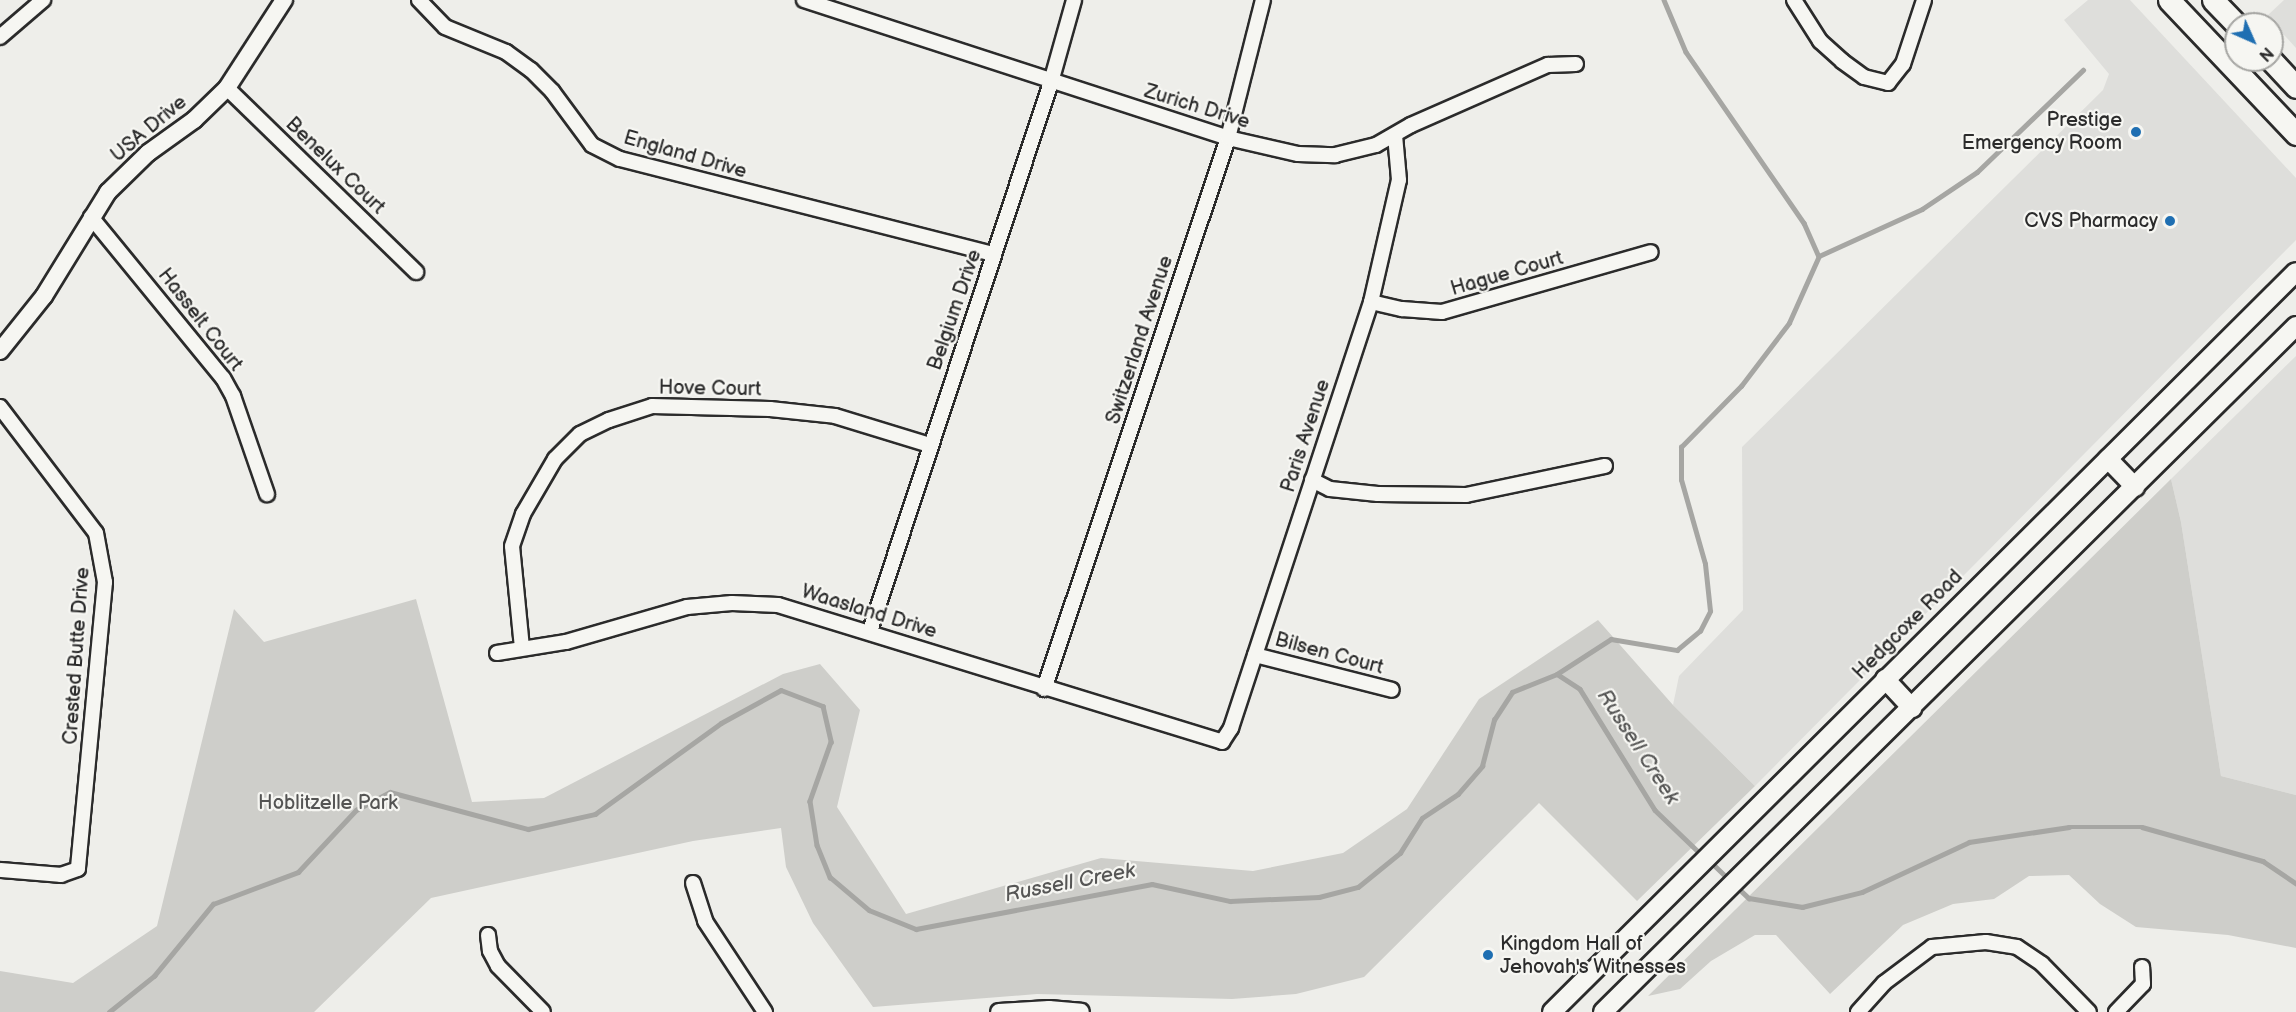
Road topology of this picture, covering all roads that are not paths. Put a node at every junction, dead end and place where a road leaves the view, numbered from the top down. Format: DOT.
graph roads {
  1 [pos="43,0"];
  2 [pos="284,0"];
  3 [pos="419,0"];
  4 [pos="804,0"];
  5 [pos="1074,0"];
  6 [pos="1263,0"];
  7 [pos="1794,0"];
  8 [pos="1924,0"];
  9 [pos="2169,0"];
  10 [pos="2217,4"];
  11 [pos="2199,31"];
  12 [pos="0,37"];
  13 [pos="1576,64"];
  14 [pos="2282,72"];
  15 [pos="1051,82"];
  16 [pos="2296,87"];
  17 [pos="227,88"];
  18 [pos="2296,134"];
  19 [pos="1395,135"];
  20 [pos="1228,138"];
  21 [pos="90,217"];
  22 [pos="1651,252"];
  23 [pos="994,254"];
  24 [pos="416,272"];
  25 [pos="2296,272"];
  26 [pos="1371,302"];
  27 [pos="2296,326"];
  28 [pos="0,351"];
  29 [pos="0,407"];
  30 [pos="930,445"];
  31 [pos="2108,459"];
  32 [pos="1605,466"];
  33 [pos="1312,480"];
  34 [pos="2135,487"];
  35 [pos="267,494"];
  36 [pos="870,631"];
  37 [pos="522,648"];
  38 [pos="498,653"];
  39 [pos="1256,655"];
  40 [pos="1885,679"];
  41 [pos="1044,689"];
  42 [pos="1392,690"];
  43 [pos="1912,708"];
  44 [pos="1222,742"];
  45 [pos="0,870"];
  46 [pos="693,883"];
  47 [pos="488,936"];
  48 [pos="2142,967"];
  49 [pos="1020,1011"];
  50 [pos="543,1012"];
  51 [pos="765,1012"];
  52 [pos="999,1012"];
  53 [pos="1081,1012"];
  54 [pos="1552,1012"];
  55 [pos="1603,1012"];
  56 [pos="1858,1012"];
  57 [pos="2089,1012"];
  58 [pos="2116,1012"];
  1 -- 12 [label="street"];
  2 -- 17 [label="street, USA Drive"];
  3 -- 23 [label="street, England Drive"];
  4 -- 15 [label="street, Zurich Drive"];
  5 -- 15 [label="street, Belgium Drive"];
  6 -- 20 [label="street, Switzerland Avenue"];
  7 -- 8 [label="street"];
  9 -- 11 [label="main road"];
  10 -- 11 [label="main road"];
  11 -- 18 [label="main road"];
  13 -- 19 [label="street, Zurich Drive"];
  14 -- 16 [label="main road"];
  15 -- 20 [label="street, Zurich Drive"];
  15 -- 23 [label="street, Belgium Drive"];
  17 -- 21 [label="street, USA Drive"];
  17 -- 24 [label="street, Benelux Court"];
  19 -- 20 [label="street, Zurich Drive"];
  19 -- 26 [label="street, Paris Avenue"];
  20 -- 41 [label="street, Switzerland Avenue"];
  21 -- 28 [label="street, USA Drive"];
  21 -- 35 [label="street, Hasselt Court"];
  22 -- 26 [label="street, Hague Court"];
  23 -- 30 [label="street, Belgium Drive"];
  25 -- 31 [label="main road, Hedgcoxe Road"];
  26 -- 33 [label="street, Paris Avenue"];
  27 -- 34 [label="main road"];
  29 -- 45 [label="street, Crested Butte Drive"];
  30 -- 36 [label="street, Belgium Drive"];
  30 -- 37 [label="street, Hove Court"];
  31 -- 34 [label="main road"];
  31 -- 40 [label="main road, Hedgcoxe Road"];
  32 -- 33 [label="street"];
  33 -- 39 [label="street, Paris Avenue"];
  34 -- 43 [label="main road"];
  36 -- 37 [label="street, Waasland Drive"];
  36 -- 41 [label="street, Waasland Drive"];
  37 -- 38 [label="street, Waasland Drive"];
  39 -- 42 [label="street, Bilsen Court"];
  39 -- 44 [label="street, Paris Avenue"];
  40 -- 43 [label="main road"];
  40 -- 54 [label="main road, Hedgcoxe Road"];
  41 -- 44 [label="street, Waasland Drive"];
  43 -- 55 [label="main road"];
  46 -- 51 [label="street"];
  47 -- 50 [label="street"];
  48 -- 58 [label="street"];
  49 -- 52 [label="street"];
  49 -- 53 [label="street"];
  56 -- 57 [label="street"];
}
